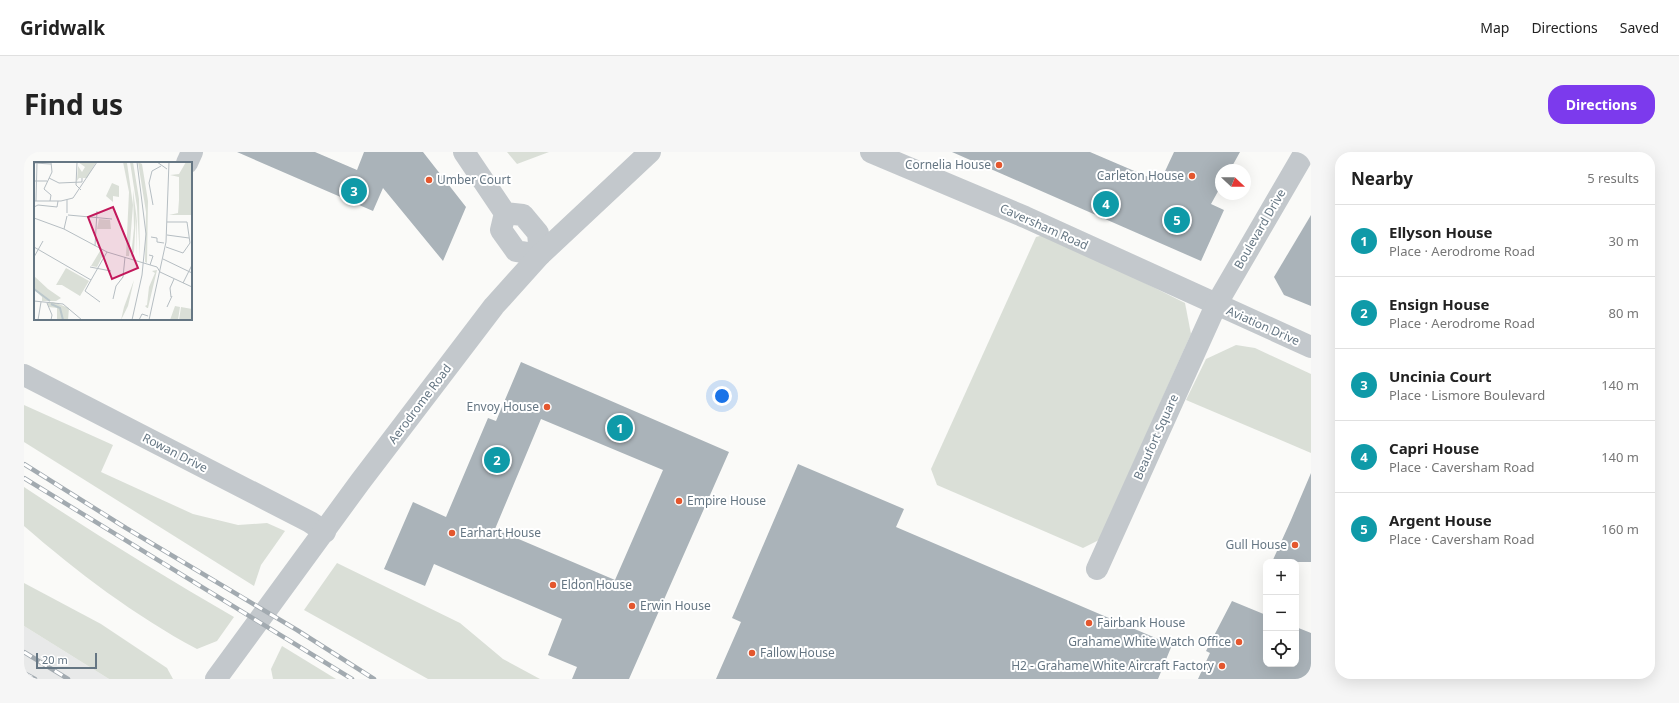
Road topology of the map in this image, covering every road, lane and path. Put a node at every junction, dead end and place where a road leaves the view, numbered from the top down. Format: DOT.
graph roads {
  1 [pos="192,152"];
  2 [pos="464,152"];
  3 [pos="650,152"];
  4 [pos="871,152"];
  5 [pos="1304,152"];
  6 [pos="187,162"];
  7 [pos="540,255"];
  8 [pos="1216,305"];
  9 [pos="1311,348"];
  10 [pos="24,375"];
  11 [pos="325,532"];
  12 [pos="1097,569"];
  13 [pos="216,679"];
  1 -- 6 [label="street"];
  2 -- 7 [label="street"];
  3 -- 7 [label="street, Aerodrome Road"];
  4 -- 8 [label="street, Caversham Road"];
  5 -- 8 [label="street, Boulevard Drive"];
  7 -- 11 [label="street, Aerodrome Road"];
  8 -- 9 [label="street, Aviation Drive"];
  8 -- 12 [label="street, Beaufort Square"];
  10 -- 11 [label="street, Rowan Drive"];
  11 -- 13 [label="street, Aerodrome Road"];
}
